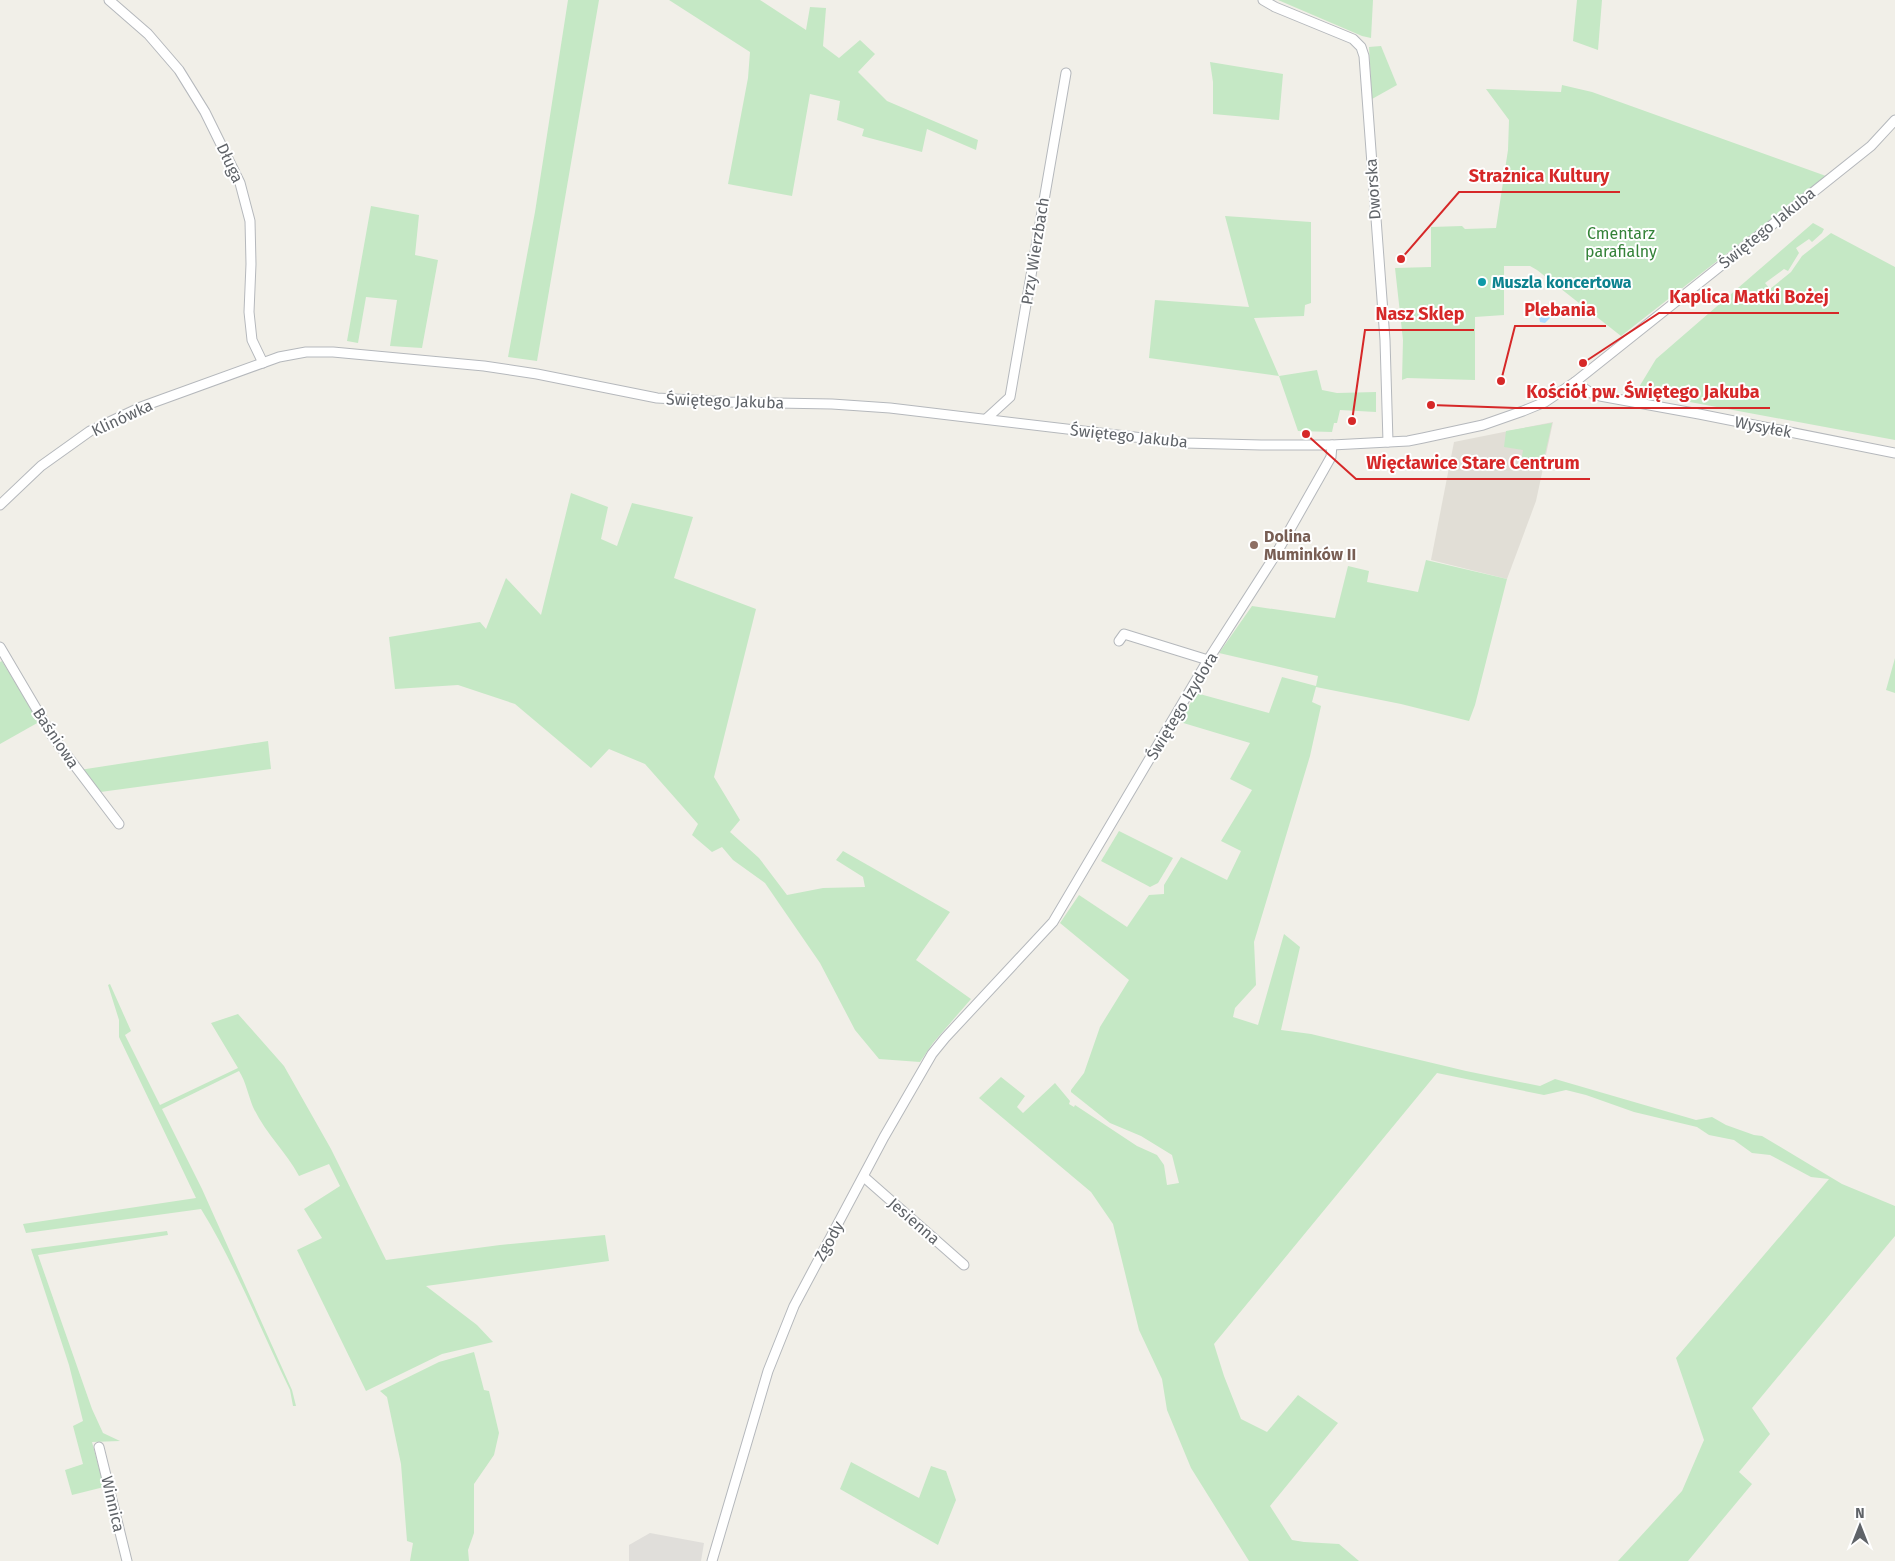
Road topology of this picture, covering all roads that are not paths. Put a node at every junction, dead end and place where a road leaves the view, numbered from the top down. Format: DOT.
graph roads {
  1 [pos="109,0"];
  2 [pos="1263,0"];
  3 [pos="1066,73"];
  4 [pos="1895,120"];
  5 [pos="263,363"];
  6 [pos="1575,382"];
  7 [pos="986,419"];
  8 [pos="1388,442"];
  9 [pos="1332,445"];
  10 [pos="1895,453"];
  11 [pos="0,505"];
  12 [pos="1119,641"];
  13 [pos="0,647"];
  14 [pos="1208,660"];
  15 [pos="119,824"];
  16 [pos="1019,960"];
  17 [pos="864,1177"];
  18 [pos="964,1265"];
  19 [pos="99,1447"];
  20 [pos="127,1561"];
  21 [pos="712,1561"];
  1 -- 5 [label="street, Długa"];
  2 -- 8 [label="street, Dworska"];
  3 -- 7 [label="street, Przy Wierzbach"];
  4 -- 6 [label="street, Świętego Jakuba"];
  5 -- 7 [label="street, Świętego Jakuba"];
  5 -- 11 [label="street, Klinówka"];
  6 -- 8 [label="street, Świętego Jakuba"];
  6 -- 10 [label="street, Wysyłek"];
  7 -- 9 [label="street, Świętego Jakuba"];
  8 -- 9 [label="street, Świętego Jakuba"];
  9 -- 14 [label="street, Świętego Izydora"];
  12 -- 14 [label="street"];
  13 -- 15 [label="street, Baśniowa"];
  14 -- 16 [label="street, Świętego Izydora"];
  16 -- 17 [label="street, Zgody"];
  17 -- 18 [label="street, Jesienna"];
  17 -- 21 [label="street, Zgody"];
  19 -- 20 [label="street, Winnica"];
}
